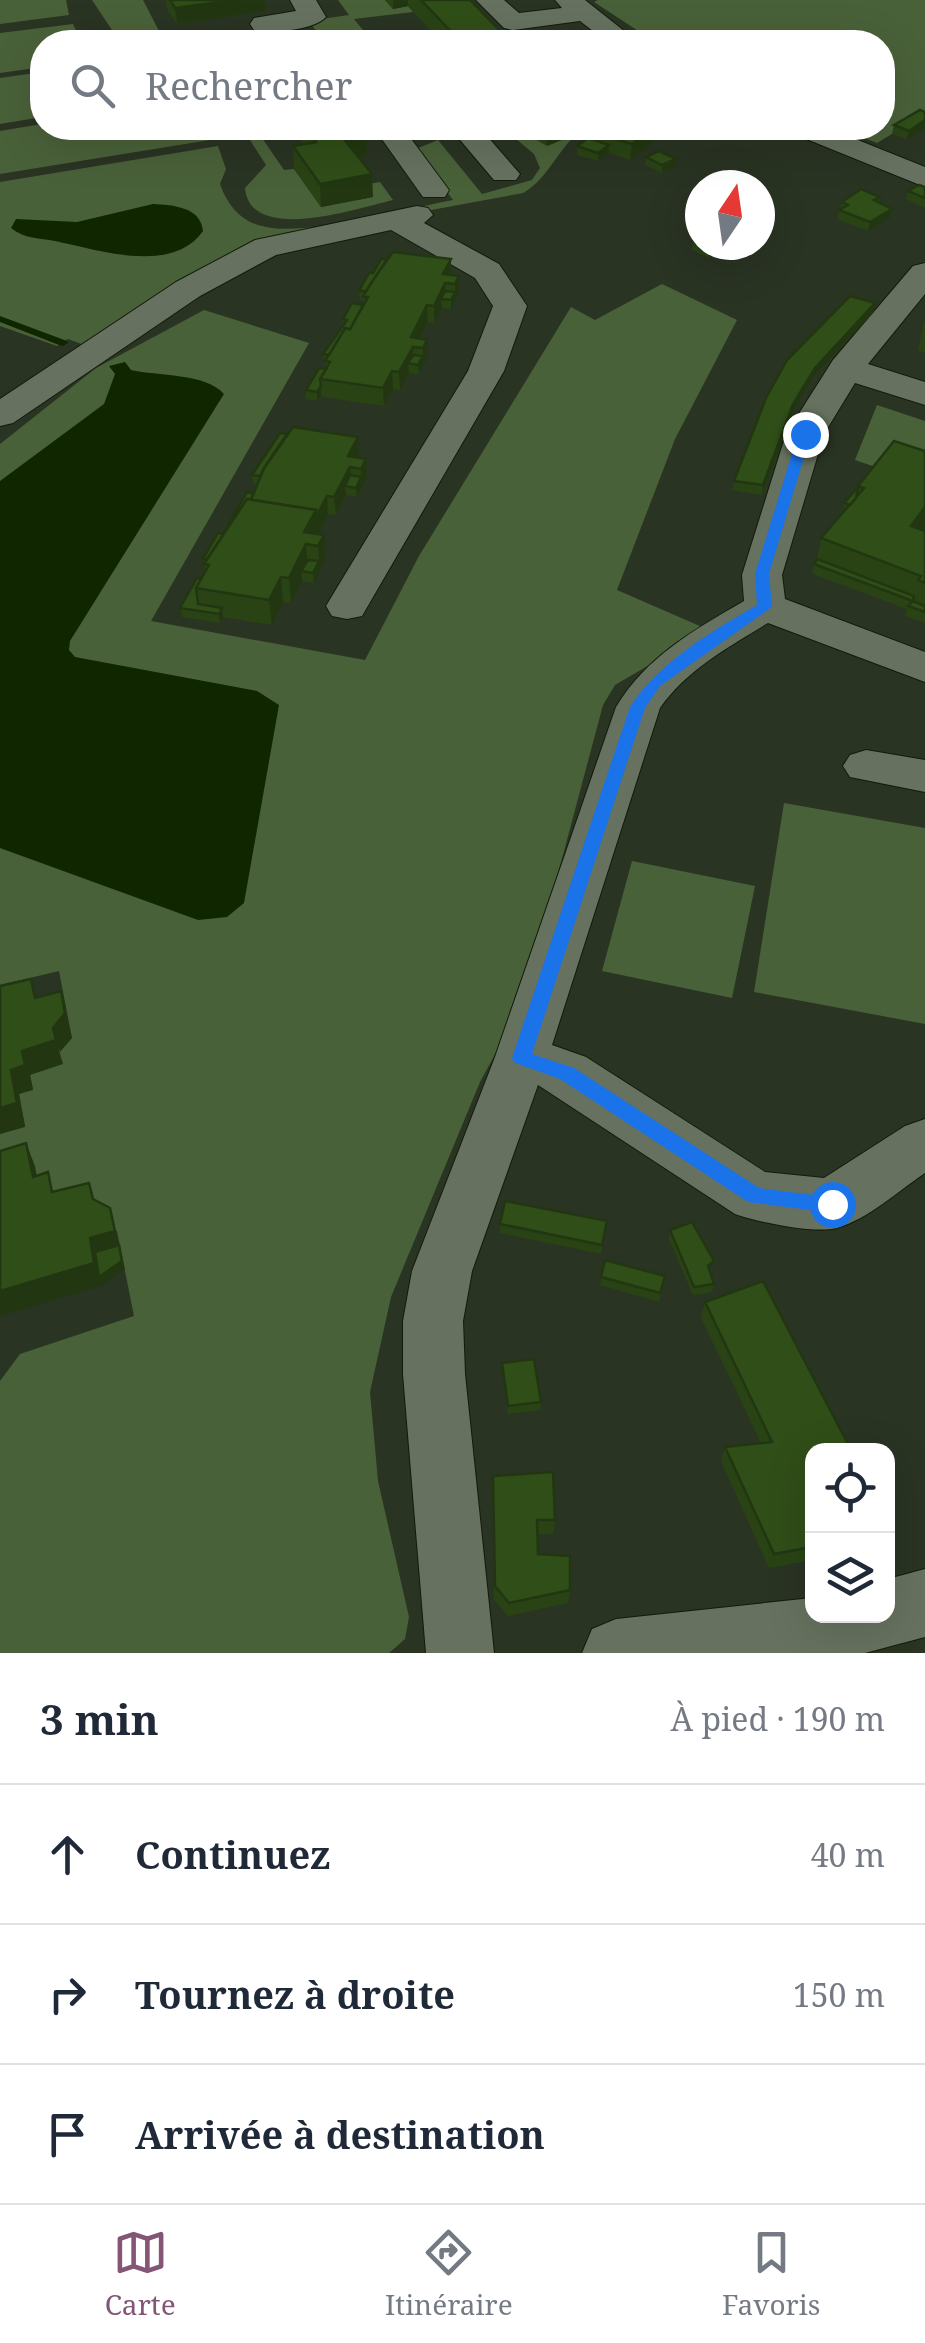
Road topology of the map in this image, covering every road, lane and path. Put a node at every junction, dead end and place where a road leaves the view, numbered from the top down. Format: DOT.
graph roads {
  1 [pos="303,0"];
  2 [pos="489,0"];
  3 [pos="575,6"];
  4 [pos="263,24"];
  5 [pos="520,30"];
  6 [pos="526,30"];
  7 [pos="608,30"];
  8 [pos="395,140"];
  9 [pos="475,140"];
  10 [pos="833,140"];
  11 [pos="505,174"];
  12 [pos="925,178"];
  13 [pos="415,208"];
  14 [pos="925,273"];
  15 [pos="846,368"];
  16 [pos="925,394"];
  17 [pos="10,404"];
  18 [pos="347,606"];
  19 [pos="764,607"];
  20 [pos="925,668"];
  21 [pos="866,766"];
  22 [pos="925,776"];
  23 [pos="522,1058"];
  24 [pos="925,1143"];
  25 [pos="925,1604"];
  26 [pos="895,1611"];
  27 [pos="849,1623"];
  28 [pos="460,1653"];
  29 [pos="616,1653"];
  1 -- 4 [label="street"];
  2 -- 5 [label="street"];
  3 -- 6 [label="street"];
  3 -- 7 [label="street"];
  8 -- 13 [label="street"];
  9 -- 11 [label="street"];
  10 -- 12 [label="street"];
  13 -- 17 [label="street"];
  13 -- 18 [label="street"];
  14 -- 15 [label="street"];
  15 -- 16 [label="street"];
  15 -- 19 [label="street"];
  19 -- 20 [label="street"];
  19 -- 23 [label="street"];
  21 -- 22 [label="street"];
  23 -- 24 [label="street"];
  23 -- 28 [label="street"];
  25 -- 26 [label="street"];
  27 -- 29 [label="street"];
}
